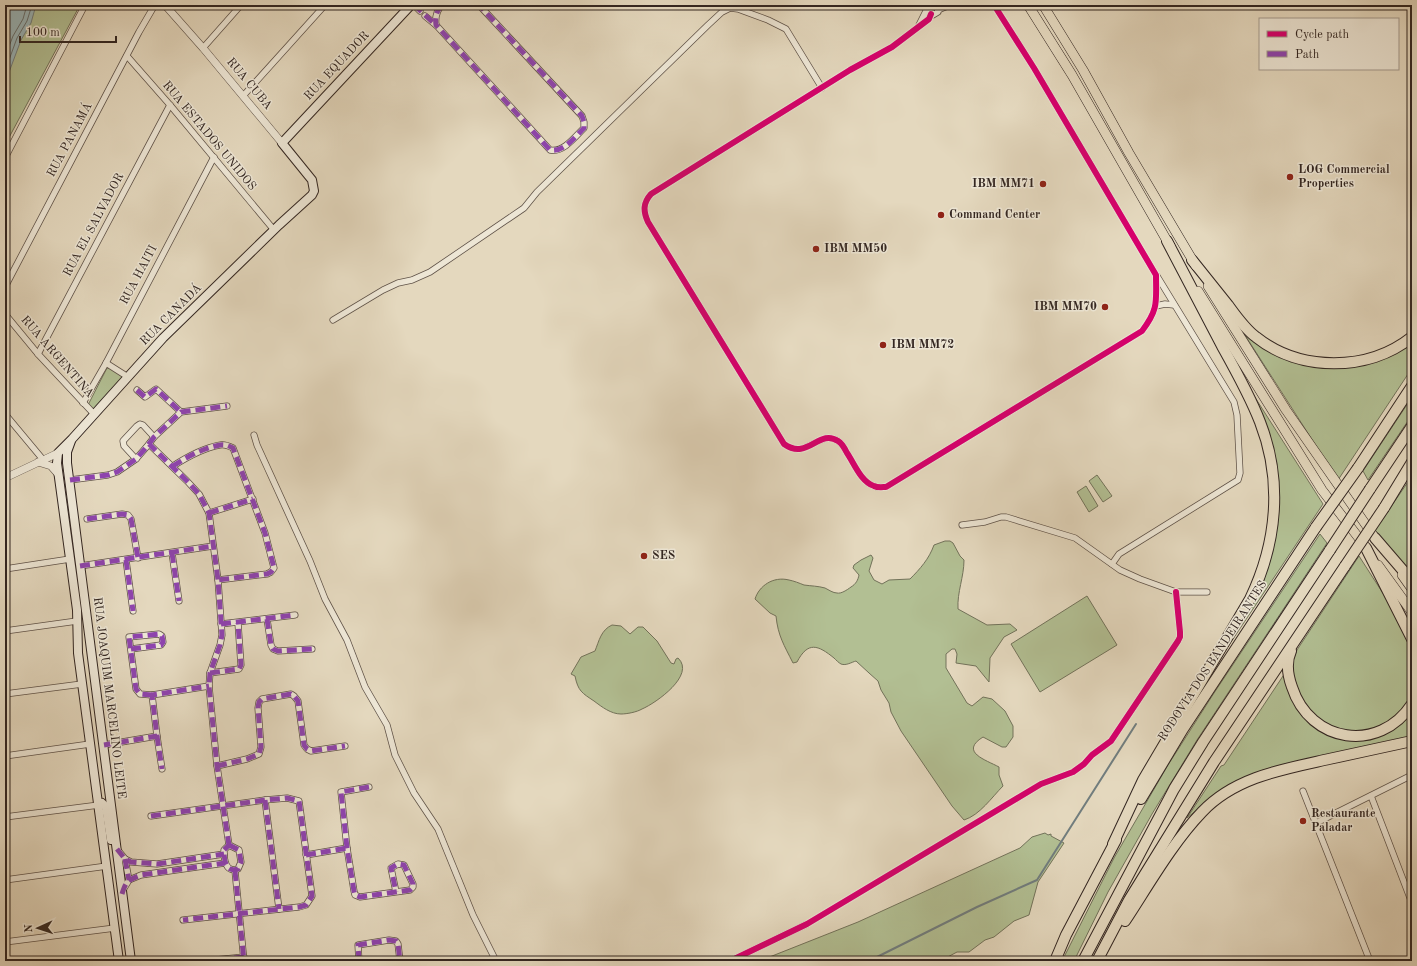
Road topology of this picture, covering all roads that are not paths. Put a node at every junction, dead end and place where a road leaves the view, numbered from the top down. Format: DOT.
graph roads {
  1 [pos="85,5"];
  2 [pos="156,5"];
  3 [pos="165,5"];
  4 [pos="241,5"];
  5 [pos="326,5"];
  6 [pos="410,5"];
  7 [pos="414,5"];
  8 [pos="431,5"];
  9 [pos="479,5"];
  10 [pos="950,5"];
  11 [pos="994,5"];
  12 [pos="1028,5"];
  13 [pos="1043,5"];
  14 [pos="440,7"];
  15 [pos="927,7"];
  16 [pos="938,7"];
  17 [pos="420,11"];
  18 [pos="931,14"];
  19 [pos="425,16"];
  20 [pos="436,26"];
  21 [pos="918,27"];
  22 [pos="203,48"];
  23 [pos="126,56"];
  24 [pos="822,88"];
  25 [pos="243,96"];
  26 [pos="170,105"];
  27 [pos="282,143"];
  28 [pos="214,157"];
  29 [pos="5,158"];
  30 [pos="312,180"];
  31 [pos="274,230"];
  32 [pos="1167,242"];
  33 [pos="1192,260"];
  34 [pos="1156,275"];
  35 [pos="5,287"];
  36 [pos="1174,305"];
  37 [pos="1156,306"];
  38 [pos="5,314"];
  39 [pos="333,320"];
  40 [pos="1412,337"];
  41 [pos="38,354"];
  42 [pos="106,363"];
  43 [pos="128,377"];
  44 [pos="1412,386"];
  45 [pos="137,390"];
  46 [pos="83,403"];
  47 [pos="227,406"];
  48 [pos="181,412"];
  49 [pos="5,414"];
  50 [pos="94,414"];
  51 [pos="1412,426"];
  52 [pos="254,435"];
  53 [pos="154,437"];
  54 [pos="72,439"];
  55 [pos="149,444"];
  56 [pos="58,453"];
  57 [pos="136,459"];
  58 [pos="43,462"];
  59 [pos="1412,462"];
  60 [pos="173,466"];
  61 [pos="1408,470"];
  62 [pos="58,474"];
  63 [pos="5,478"];
  64 [pos="70,480"];
  65 [pos="253,499"];
  66 [pos="208,513"];
  67 [pos="87,519"];
  68 [pos="962,525"];
  69 [pos="1376,538"];
  70 [pos="213,546"];
  71 [pos="1366,548"];
  72 [pos="172,552"];
  73 [pos="138,558"];
  74 [pos="70,559"];
  75 [pos="126,560"];
  76 [pos="1112,564"];
  77 [pos="80,566"];
  78 [pos="5,569"];
  79 [pos="218,580"];
  80 [pos="1412,581"];
  81 [pos="1412,589"];
  82 [pos="1176,592"];
  83 [pos="1207,592"];
  84 [pos="179,601"];
  85 [pos="133,611"];
  86 [pos="1412,612"];
  87 [pos="295,615"];
  88 [pos="267,618"];
  89 [pos="77,621"];
  90 [pos="238,623"];
  91 [pos="221,624"];
  92 [pos="1304,626"];
  93 [pos="5,631"];
  94 [pos="1412,639"];
  95 [pos="131,649"];
  96 [pos="312,649"];
  97 [pos="210,673"];
  98 [pos="82,684"];
  99 [pos="209,686"];
  100 [pos="5,694"];
  101 [pos="152,695"];
  102 [pos="97,700"];
  103 [pos="84,701"];
  104 [pos="1412,704"];
  105 [pos="100,725"];
  106 [pos="88,727"];
  107 [pos="157,736"];
  108 [pos="1412,740"];
  109 [pos="90,744"];
  110 [pos="104,745"];
  111 [pos="346,746"];
  112 [pos="5,756"];
  113 [pos="217,766"];
  114 [pos="162,769"];
  115 [pos="1412,775"];
  116 [pos="369,787"];
  117 [pos="1303,791"];
  118 [pos="1371,796"];
  119 [pos="265,800"];
  120 [pos="98,804"];
  121 [pos="224,806"];
  122 [pos="151,816"];
  123 [pos="5,817"];
  124 [pos="1316,823"];
  125 [pos="1113,844"];
  126 [pos="229,845"];
  127 [pos="347,848"];
  128 [pos="117,849"];
  129 [pos="224,854"];
  130 [pos="306,855"];
  131 [pos="125,859"];
  132 [pos="225,863"];
  133 [pos="107,866"];
  134 [pos="235,870"];
  135 [pos="5,880"];
  136 [pos="109,880"];
  137 [pos="129,880"];
  138 [pos="396,892"];
  139 [pos="122,894"];
  140 [pos="1412,903"];
  141 [pos="279,909"];
  142 [pos="238,914"];
  143 [pos="183,920"];
  144 [pos="115,928"];
  145 [pos="127,933"];
  146 [pos="5,942"];
  147 [pos="244,959"];
  148 [pos="119,961"];
  149 [pos="131,961"];
  150 [pos="206,961"];
  151 [pos="359,961"];
  152 [pos="400,961"];
  153 [pos="496,961"];
  154 [pos="730,961"];
  155 [pos="1055,961"];
  156 [pos="1083,961"];
  157 [pos="1097,961"];
  158 [pos="1370,961"];
  1 -- 29 [label="street"];
  2 -- 23 [label="street, RUA PANAMÁ"];
  3 -- 22 [label="street, RUA CUBA"];
  4 -- 22 [label="street"];
  5 -- 25 [label="street"];
  6 -- 27 [label="main road, RUA EQUADOR"];
  7 -- 17 [label="street"];
  8 -- 14 [label="street"];
  9 -- 20 [label="street"];
  10 -- 16 [label="street"];
  11 -- 34 [label="street"];
  12 -- 32 [label="highway"];
  13 -- 33 [label="highway"];
  14 -- 20 [label="street"];
  15 -- 18 [label="street"];
  15 -- 21 [label="street"];
  16 -- 18 [label="street"];
  18 -- 21 [label="street"];
  19 -- 20 [label="street"];
  21 -- 24 [label="street"];
  22 -- 25 [label="street, RUA CUBA"];
  23 -- 26 [label="street, RUA ESTADOS UNIDOS"];
  23 -- 35 [label="street, RUA PANAMÁ"];
  24 -- 37 [label="street"];
  24 -- 39 [label="street"];
  25 -- 27 [label="street, RUA CUBA"];
  26 -- 28 [label="street, RUA ESTADOS UNIDOS"];
  26 -- 41 [label="street, RUA EL SALVADOR"];
  27 -- 30 [label="main road, RUA CUBA"];
  28 -- 31 [label="street, RUA ESTADOS UNIDOS"];
  28 -- 42 [label="street, RUA HAITI"];
  30 -- 31 [label="main road, RUA CANADÁ"];
  31 -- 43 [label="main road, RUA CANADÁ"];
  32 -- 71 [label="highway"];
  32 -- 125 [label="highway"];
  33 -- 40 [label="highway"];
  33 -- 69 [label="highway"];
  34 -- 36 [label="street"];
  34 -- 37 [label="street"];
  36 -- 37 [label="street"];
  36 -- 76 [label="street"];
  38 -- 41 [label="street, RUA ARGENTINA"];
  41 -- 46 [label="street, RUA ARGENTINA"];
  42 -- 43 [label="street"];
  42 -- 46 [label="street, RUA HAITI"];
  43 -- 50 [label="main road, RUA CANADÁ"];
  44 -- 125 [label="highway, RODOVIA DOS BANDEIRANTES, bridge"];
  45 -- 48 [label="street"];
  46 -- 50 [label="street, RUA ARGENTINA"];
  47 -- 48 [label="street"];
  48 -- 53 [label="street"];
  49 -- 58 [label="street"];
  50 -- 54 [label="main road, RUA CANADÁ"];
  51 -- 156 [label="highway, bridge"];
  52 -- 153 [label="street"];
  53 -- 55 [label="street"];
  53 -- 57 [label="street"];
  54 -- 56 [label="main road, RUA CANADÁ"];
  54 -- 64 [label="main road, RUA JOAQUIM MARCELINO LEITE"];
  55 -- 57 [label="street"];
  55 -- 60 [label="street"];
  56 -- 58 [label="street, RUA CANADÁ"];
  56 -- 62 [label="main road, RUA JOAQUIM MARCELINO LEITE"];
  57 -- 64 [label="street"];
  58 -- 62 [label="street"];
  58 -- 63 [label="street, RUA CANADÁ"];
  59 -- 61 [label="highway"];
  60 -- 65 [label="street"];
  60 -- 66 [label="street"];
  61 -- 92 [label="highway, bridge"];
  62 -- 74 [label="main road, RUA JOAQUIM MARCELINO LEITE"];
  64 -- 77 [label="main road, RUA JOAQUIM MARCELINO LEITE"];
  65 -- 66 [label="street"];
  65 -- 79 [label="street"];
  66 -- 70 [label="street"];
  67 -- 73 [label="street"];
  68 -- 76 [label="street"];
  69 -- 80 [label="highway"];
  69 -- 81 [label="highway"];
  70 -- 72 [label="street"];
  70 -- 79 [label="street"];
  71 -- 86 [label="highway"];
  71 -- 94 [label="highway"];
  72 -- 73 [label="street"];
  72 -- 84 [label="street"];
  73 -- 75 [label="street"];
  74 -- 78 [label="street"];
  74 -- 89 [label="main road, RUA JOAQUIM MARCELINO LEITE"];
  75 -- 77 [label="street"];
  75 -- 85 [label="street"];
  76 -- 82 [label="street"];
  77 -- 102 [label="main road, RUA JOAQUIM MARCELINO LEITE"];
  79 -- 91 [label="street"];
  82 -- 83 [label="street"];
  82 -- 154 [label="street"];
  87 -- 88 [label="street"];
  88 -- 90 [label="street"];
  88 -- 96 [label="street"];
  89 -- 93 [label="street"];
  89 -- 98 [label="main road, RUA JOAQUIM MARCELINO LEITE"];
  90 -- 91 [label="street"];
  90 -- 97 [label="street"];
  91 -- 97 [label="street"];
  92 -- 104 [label="highway"];
  92 -- 157 [label="highway"];
  95 -- 95 [label="street"];
  95 -- 101 [label="street"];
  97 -- 99 [label="street"];
  98 -- 100 [label="street"];
  98 -- 103 [label="main road, RUA JOAQUIM MARCELINO LEITE"];
  99 -- 101 [label="street"];
  99 -- 113 [label="street"];
  101 -- 107 [label="street"];
  102 -- 103 [label="main road"];
  102 -- 105 [label="main road, RUA JOAQUIM MARCELINO LEITE"];
  103 -- 106 [label="main road, RUA JOAQUIM MARCELINO LEITE"];
  105 -- 106 [label="main road"];
  105 -- 110 [label="main road, RUA JOAQUIM MARCELINO LEITE"];
  106 -- 109 [label="main road, RUA JOAQUIM MARCELINO LEITE"];
  107 -- 110 [label="street"];
  107 -- 114 [label="street"];
  108 -- 157 [label="highway"];
  109 -- 112 [label="street"];
  109 -- 120 [label="main road, RUA JOAQUIM MARCELINO LEITE"];
  110 -- 128 [label="main road, RUA JOAQUIM MARCELINO LEITE"];
  111 -- 113 [label="street"];
  113 -- 121 [label="street"];
  115 -- 118 [label="street"];
  116 -- 127 [label="street"];
  117 -- 124 [label="street"];
  118 -- 124 [label="street"];
  118 -- 140 [label="street"];
  119 -- 121 [label="street"];
  119 -- 130 [label="street"];
  119 -- 141 [label="street"];
  120 -- 123 [label="street"];
  120 -- 128 [label="main road"];
  120 -- 133 [label="main road, RUA JOAQUIM MARCELINO LEITE"];
  121 -- 122 [label="street"];
  121 -- 126 [label="street"];
  124 -- 158 [label="street"];
  125 -- 155 [label="highway, RODOVIA DOS BANDEIRANTES"];
  126 -- 129 [label="street"];
  126 -- 134 [label="street"];
  127 -- 130 [label="street"];
  127 -- 138 [label="street"];
  128 -- 131 [label="street"];
  128 -- 139 [label="main road, RUA JOAQUIM MARCELINO LEITE"];
  129 -- 131 [label="street"];
  129 -- 132 [label="street"];
  130 -- 141 [label="street"];
  131 -- 137 [label="street"];
  132 -- 134 [label="street"];
  132 -- 137 [label="street"];
  133 -- 135 [label="street"];
  133 -- 136 [label="main road, RUA JOAQUIM MARCELINO LEITE"];
  134 -- 142 [label="street"];
  136 -- 144 [label="main road, RUA JOAQUIM MARCELINO LEITE"];
  136 -- 145 [label="main road"];
  137 -- 139 [label="street"];
  138 -- 138 [label="street"];
  139 -- 145 [label="main road, RUA JOAQUIM MARCELINO LEITE"];
  141 -- 142 [label="street"];
  142 -- 143 [label="street"];
  142 -- 147 [label="street"];
  144 -- 146 [label="street"];
  144 -- 148 [label="main road, RUA JOAQUIM MARCELINO LEITE"];
  145 -- 149 [label="main road, RUA JOAQUIM MARCELINO LEITE"];
  147 -- 150 [label="street"];
  151 -- 152 [label="street"];
}
